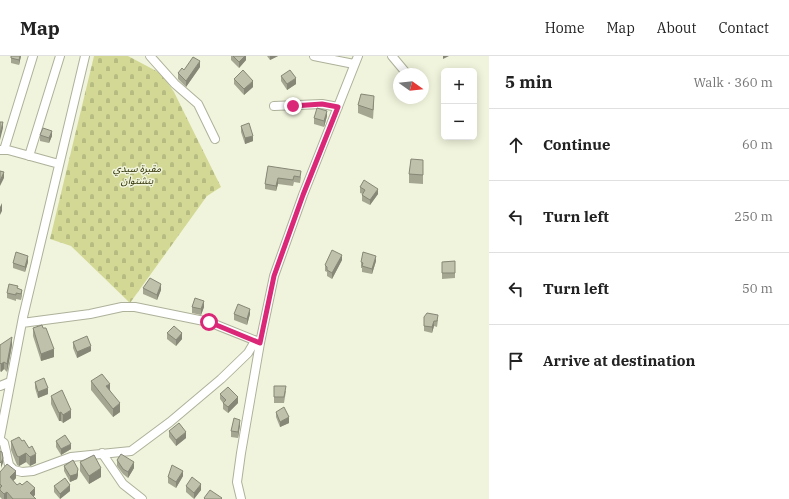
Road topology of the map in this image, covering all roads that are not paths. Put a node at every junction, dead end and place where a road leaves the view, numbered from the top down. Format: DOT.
graph roads {
  1 [pos="33,56"];
  2 [pos="60,56"];
  3 [pos="84,56"];
  4 [pos="150,56"];
  5 [pos="314,56"];
  6 [pos="392,56"];
  7 [pos="356,60"];
  8 [pos="402,68"];
  9 [pos="274,106"];
  10 [pos="338,107"];
  11 [pos="215,139"];
  12 [pos="1,150"];
  13 [pos="29,156"];
  14 [pos="59,164"];
  15 [pos="22,323"];
  16 [pos="257,342"];
  17 [pos="10,382"];
  18 [pos="0,386"];
  19 [pos="0,437"];
  20 [pos="0,440"];
  21 [pos="102,453"];
  22 [pos="142,499"];
  23 [pos="241,499"];
  1 -- 12 [label="street"];
  2 -- 13 [label="street"];
  3 -- 14 [label="street"];
  4 -- 11 [label="street"];
  5 -- 7 [label="street"];
  6 -- 8 [label="street"];
  7 -- 10 [label="street"];
  9 -- 10 [label="street"];
  10 -- 16 [label="street"];
  12 -- 13 [label="street"];
  13 -- 14 [label="street"];
  14 -- 15 [label="street"];
  15 -- 16 [label="street"];
  15 -- 17 [label="street"];
  16 -- 21 [label="street"];
  16 -- 23 [label="street"];
  17 -- 18 [label="street"];
  17 -- 19 [label="street"];
  20 -- 21 [label="street"];
  21 -- 22 [label="street"];
}
